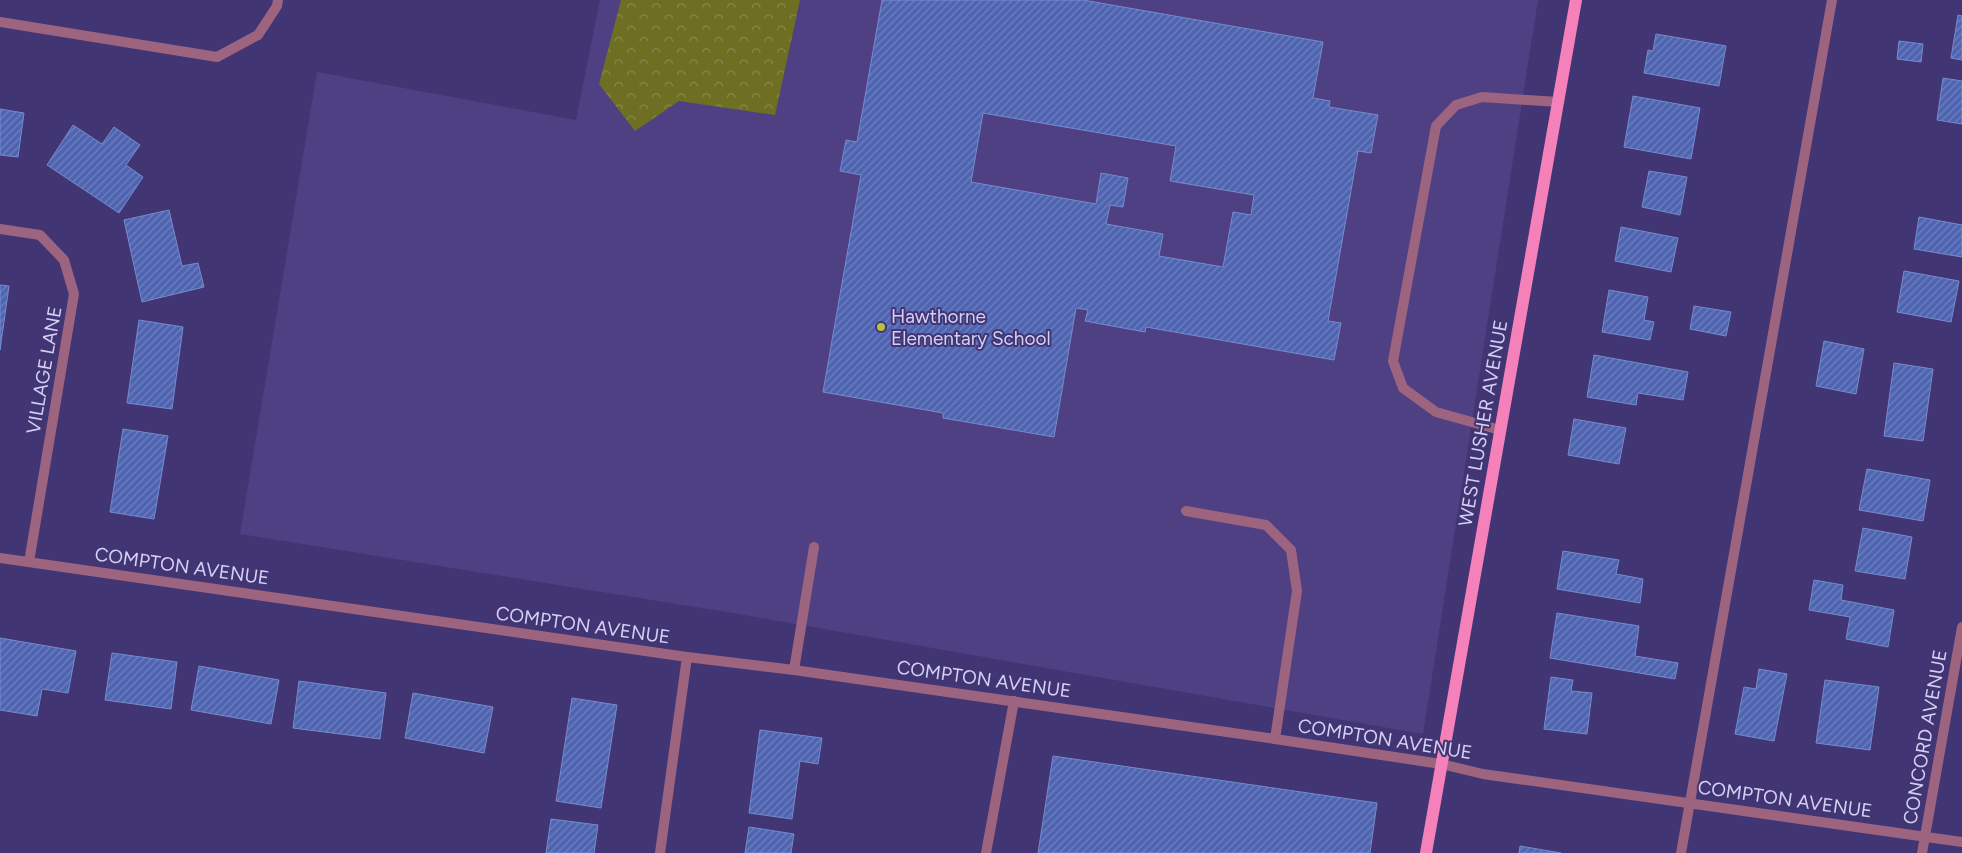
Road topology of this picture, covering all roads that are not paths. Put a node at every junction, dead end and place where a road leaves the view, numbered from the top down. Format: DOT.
graph roads {
  1 [pos="278,0"];
  2 [pos="1576,0"];
  3 [pos="1832,0"];
  4 [pos="0,22"];
  5 [pos="1558,102"];
  6 [pos="0,229"];
  7 [pos="1500,430"];
  8 [pos="1186,511"];
  9 [pos="814,547"];
  10 [pos="0,558"];
  11 [pos="29,562"];
  12 [pos="1962,626"];
  13 [pos="687,657"];
  14 [pos="794,670"];
  15 [pos="1014,701"];
  16 [pos="1275,739"];
  17 [pos="1441,764"];
  18 [pos="1690,803"];
  19 [pos="1925,837"];
  20 [pos="1962,842"];
  21 [pos="660,853"];
  22 [pos="986,853"];
  23 [pos="1426,853"];
  24 [pos="1681,853"];
  25 [pos="1922,853"];
  1 -- 4 [label="street"];
  2 -- 5 [label="main road, WEST LUSHER AVENUE"];
  3 -- 18 [label="street"];
  5 -- 7 [label="main road, WEST LUSHER AVENUE"];
  5 -- 7 [label="street"];
  6 -- 11 [label="street, VILLAGE LANE"];
  7 -- 17 [label="main road, WEST LUSHER AVENUE"];
  8 -- 16 [label="street"];
  9 -- 14 [label="street"];
  10 -- 11 [label="street, COMPTON AVENUE"];
  11 -- 13 [label="street, COMPTON AVENUE"];
  12 -- 19 [label="street, CONCORD AVENUE"];
  13 -- 14 [label="street, COMPTON AVENUE"];
  13 -- 21 [label="street"];
  14 -- 15 [label="street, COMPTON AVENUE"];
  15 -- 16 [label="street, COMPTON AVENUE"];
  15 -- 22 [label="street"];
  16 -- 17 [label="street, COMPTON AVENUE"];
  17 -- 18 [label="street, COMPTON AVENUE"];
  17 -- 23 [label="main road, WEST LUSHER AVENUE"];
  18 -- 19 [label="street, COMPTON AVENUE"];
  18 -- 24 [label="street"];
  19 -- 20 [label="street, COMPTON AVENUE"];
  19 -- 25 [label="street, CONCORD AVENUE"];
}
